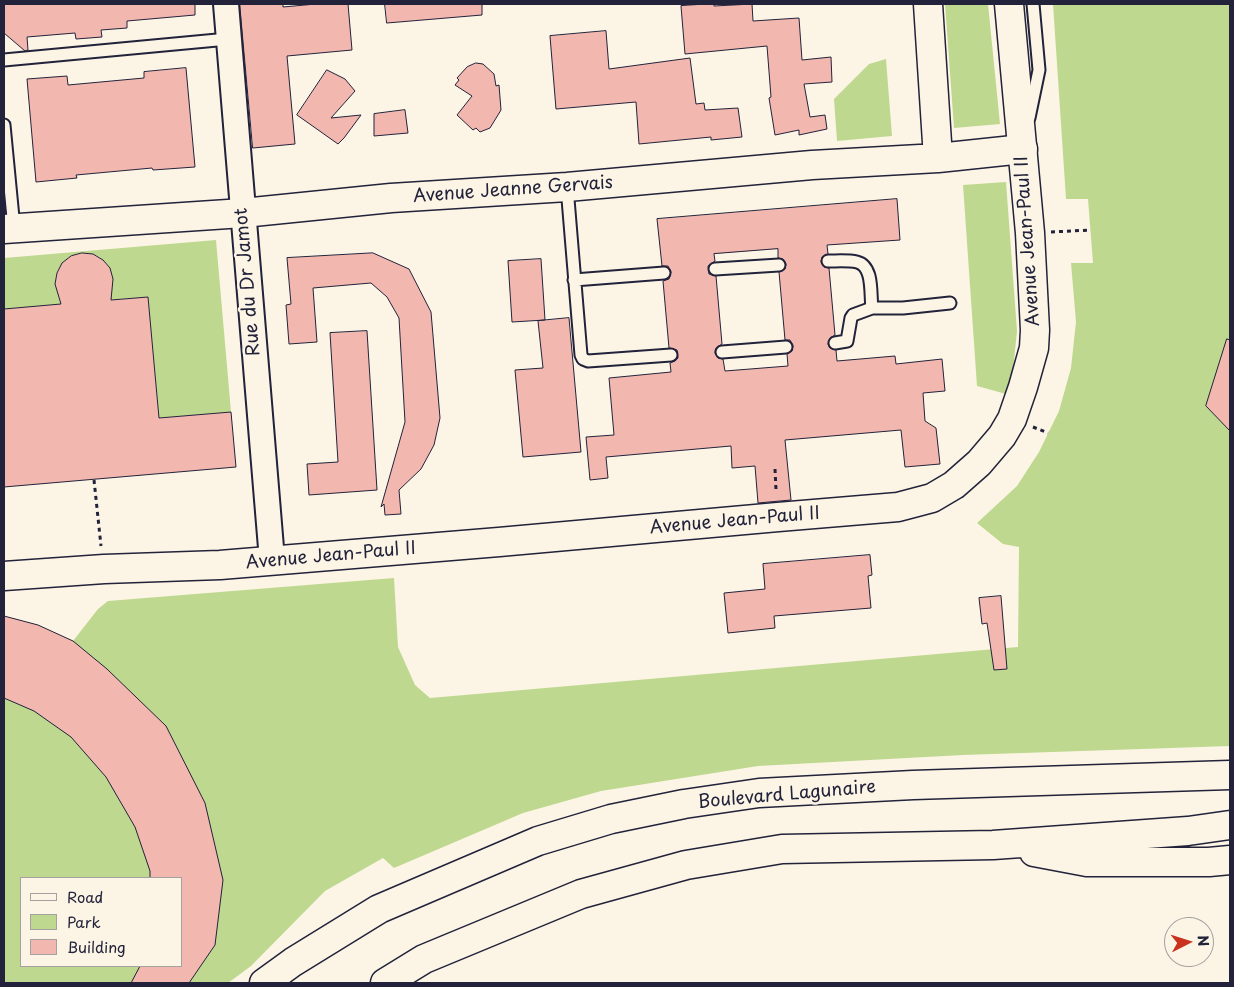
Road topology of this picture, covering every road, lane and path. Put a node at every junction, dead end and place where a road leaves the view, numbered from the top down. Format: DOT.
graph roads {
  1 [pos="226,4"];
  2 [pos="928,4"];
  3 [pos="1009,4"];
  4 [pos="1033,4"];
  5 [pos="228,40"];
  6 [pos="4,60"];
  7 [pos="4,125"];
  8 [pos="1022,149"];
  9 [pos="938,158"];
  10 [pos="568,186"];
  11 [pos="243,213"];
  12 [pos="9,229"];
  13 [pos="1091,230"];
  14 [pos="1030,233"];
  15 [pos="828,261"];
  16 [pos="779,265"];
  17 [pos="715,269"];
  18 [pos="664,273"];
  19 [pos="574,280"];
  20 [pos="950,303"];
  21 [pos="872,308"];
  22 [pos="836,343"];
  23 [pos="786,347"];
  24 [pos="722,352"];
  25 [pos="671,356"];
  26 [pos="775,469"];
  27 [pos="94,480"];
  28 [pos="776,490"];
  29 [pos="100,530"];
  30 [pos="272,560"];
  31 [pos="4,576"];
  32 [pos="1230,775"];
  33 [pos="1230,825"];
  34 [pos="993,845"];
  35 [pos="1230,860"];
  36 [pos="264,983"];
  37 [pos="385,983"];
  1 -- 5 [label="street, Rue du Dr Jamot"];
  2 -- 9 [label="main road"];
  3 -- 8 [label="main road, Avenue Jean-Paul II"];
  4 -- 8 [label="lane"];
  5 -- 6 [label="lane"];
  5 -- 11 [label="street, Rue du Dr Jamot"];
  7 -- 12 [label="lane"];
  8 -- 9 [label="main road, Avenue Jeanne Gervais"];
  8 -- 14 [label="main road, Avenue Jean-Paul II"];
  9 -- 10 [label="main road, Avenue Jeanne Gervais"];
  10 -- 11 [label="main road, Avenue Jeanne Gervais"];
  10 -- 19 [label="lane"];
  11 -- 12 [label="main road, Avenue Jeanne Gervais"];
  11 -- 30 [label="street, Rue du Dr Jamot"];
  13 -- 14 [label="path"];
  14 -- 30 [label="main road, Avenue Jean-Paul II"];
  15 -- 21 [label="lane"];
  16 -- 17 [label="lane"];
  18 -- 19 [label="lane"];
  19 -- 25 [label="lane"];
  20 -- 21 [label="lane"];
  21 -- 22 [label="lane"];
  23 -- 24 [label="lane"];
  26 -- 28 [label="path"];
  27 -- 29 [label="path"];
  30 -- 31 [label="main road, Avenue Jean-Paul II"];
  32 -- 36 [label="main road, Boulevard Lagunaire"];
  33 -- 34 [label="main road"];
  34 -- 35 [label="main road"];
  34 -- 37 [label="main road"];
}
